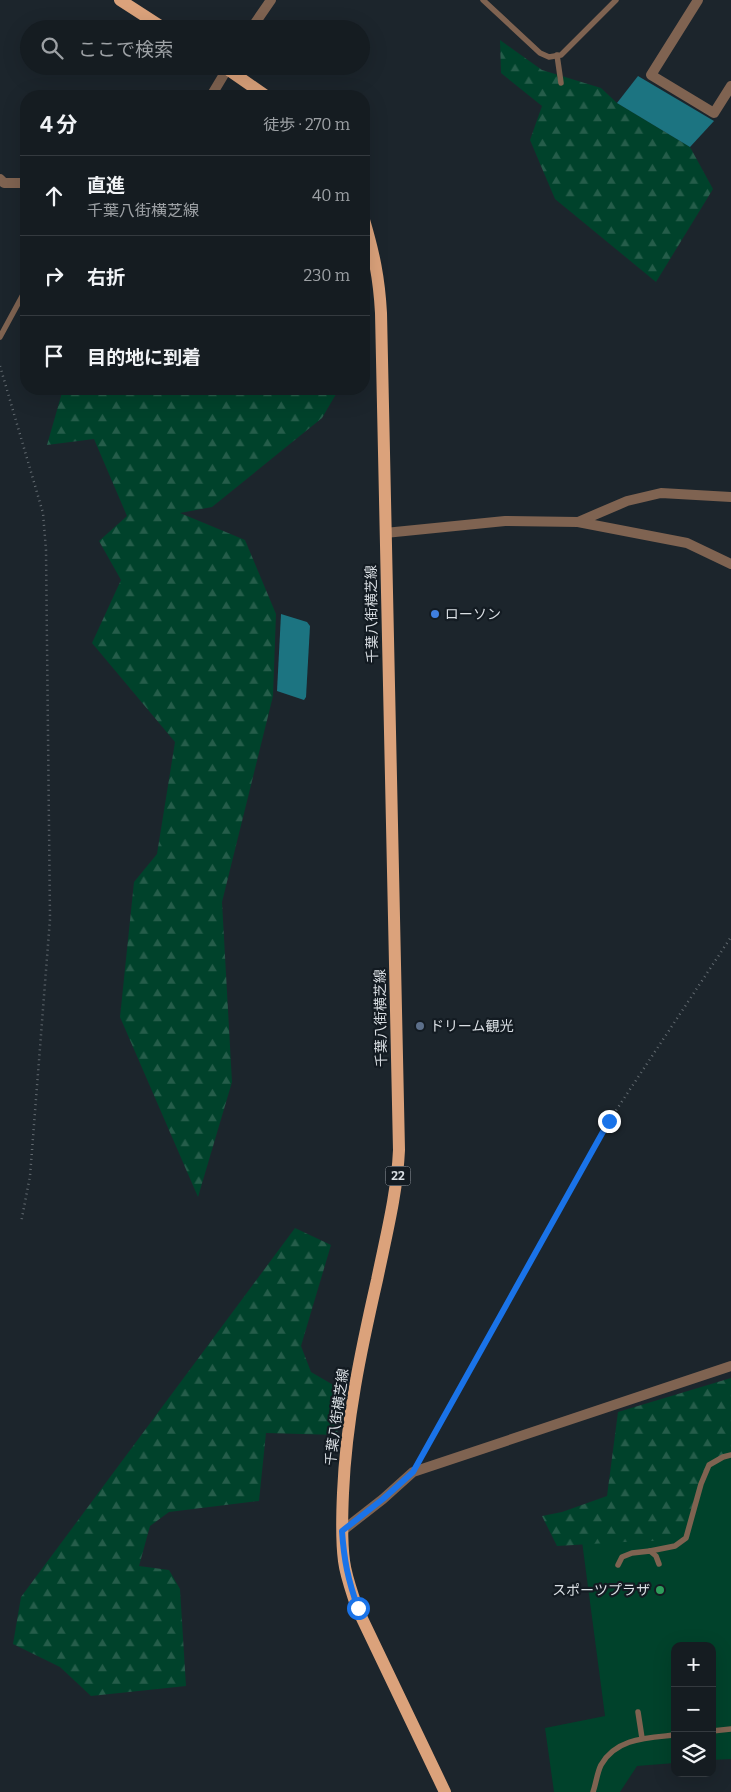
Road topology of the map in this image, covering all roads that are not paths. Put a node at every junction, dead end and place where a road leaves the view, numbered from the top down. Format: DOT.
graph roads {
  1 [pos="120,0"];
  2 [pos="271,0"];
  3 [pos="483,0"];
  4 [pos="616,0"];
  5 [pos="698,0"];
  6 [pos="151,20"];
  7 [pos="257,20"];
  8 [pos="557,55"];
  9 [pos="222,75"];
  10 [pos="237,75"];
  11 [pos="561,83"];
  12 [pos="731,86"];
  13 [pos="214,90"];
  14 [pos="258,90"];
  15 [pos="0,179"];
  16 [pos="20,183"];
  17 [pos="370,240"];
  18 [pos="20,300"];
  19 [pos="0,337"];
  20 [pos="731,497"];
  21 [pos="578,522"];
  22 [pos="385,534"];
  23 [pos="731,564"];
  24 [pos="731,1366"];
  25 [pos="731,1455"];
  26 [pos="342,1531"];
  27 [pos="650,1551"];
  28 [pos="659,1564"];
  29 [pos="618,1565"];
  30 [pos="638,1712"];
  31 [pos="731,1729"];
  32 [pos="716,1731"];
  33 [pos="671,1735"];
  34 [pos="642,1738"];
  35 [pos="445,1792"];
  36 [pos="593,1792"];
  1 -- 6 [label="main road"];
  2 -- 7 [label="street"];
  3 -- 8 [label="lane"];
  4 -- 8 [label="lane"];
  5 -- 12 [label="street"];
  8 -- 11 [label="lane"];
  9 -- 13 [label="street"];
  10 -- 14 [label="main road"];
  15 -- 16 [label="street"];
  17 -- 22 [label="main road, 千葉八街横芝線 / 22"];
  18 -- 19 [label="lane"];
  20 -- 21 [label="street"];
  21 -- 22 [label="street"];
  21 -- 23 [label="street"];
  22 -- 26 [label="main road, 千葉八街横芝線 / 22"];
  24 -- 26 [label="street"];
  25 -- 27 [label="lane"];
  26 -- 35 [label="main road, 千葉八街横芝線 / 22"];
  27 -- 28 [label="lane"];
  27 -- 29 [label="lane"];
  30 -- 34 [label="lane"];
  31 -- 32 [label="lane"];
  33 -- 34 [label="lane"];
  34 -- 36 [label="lane"];
}
